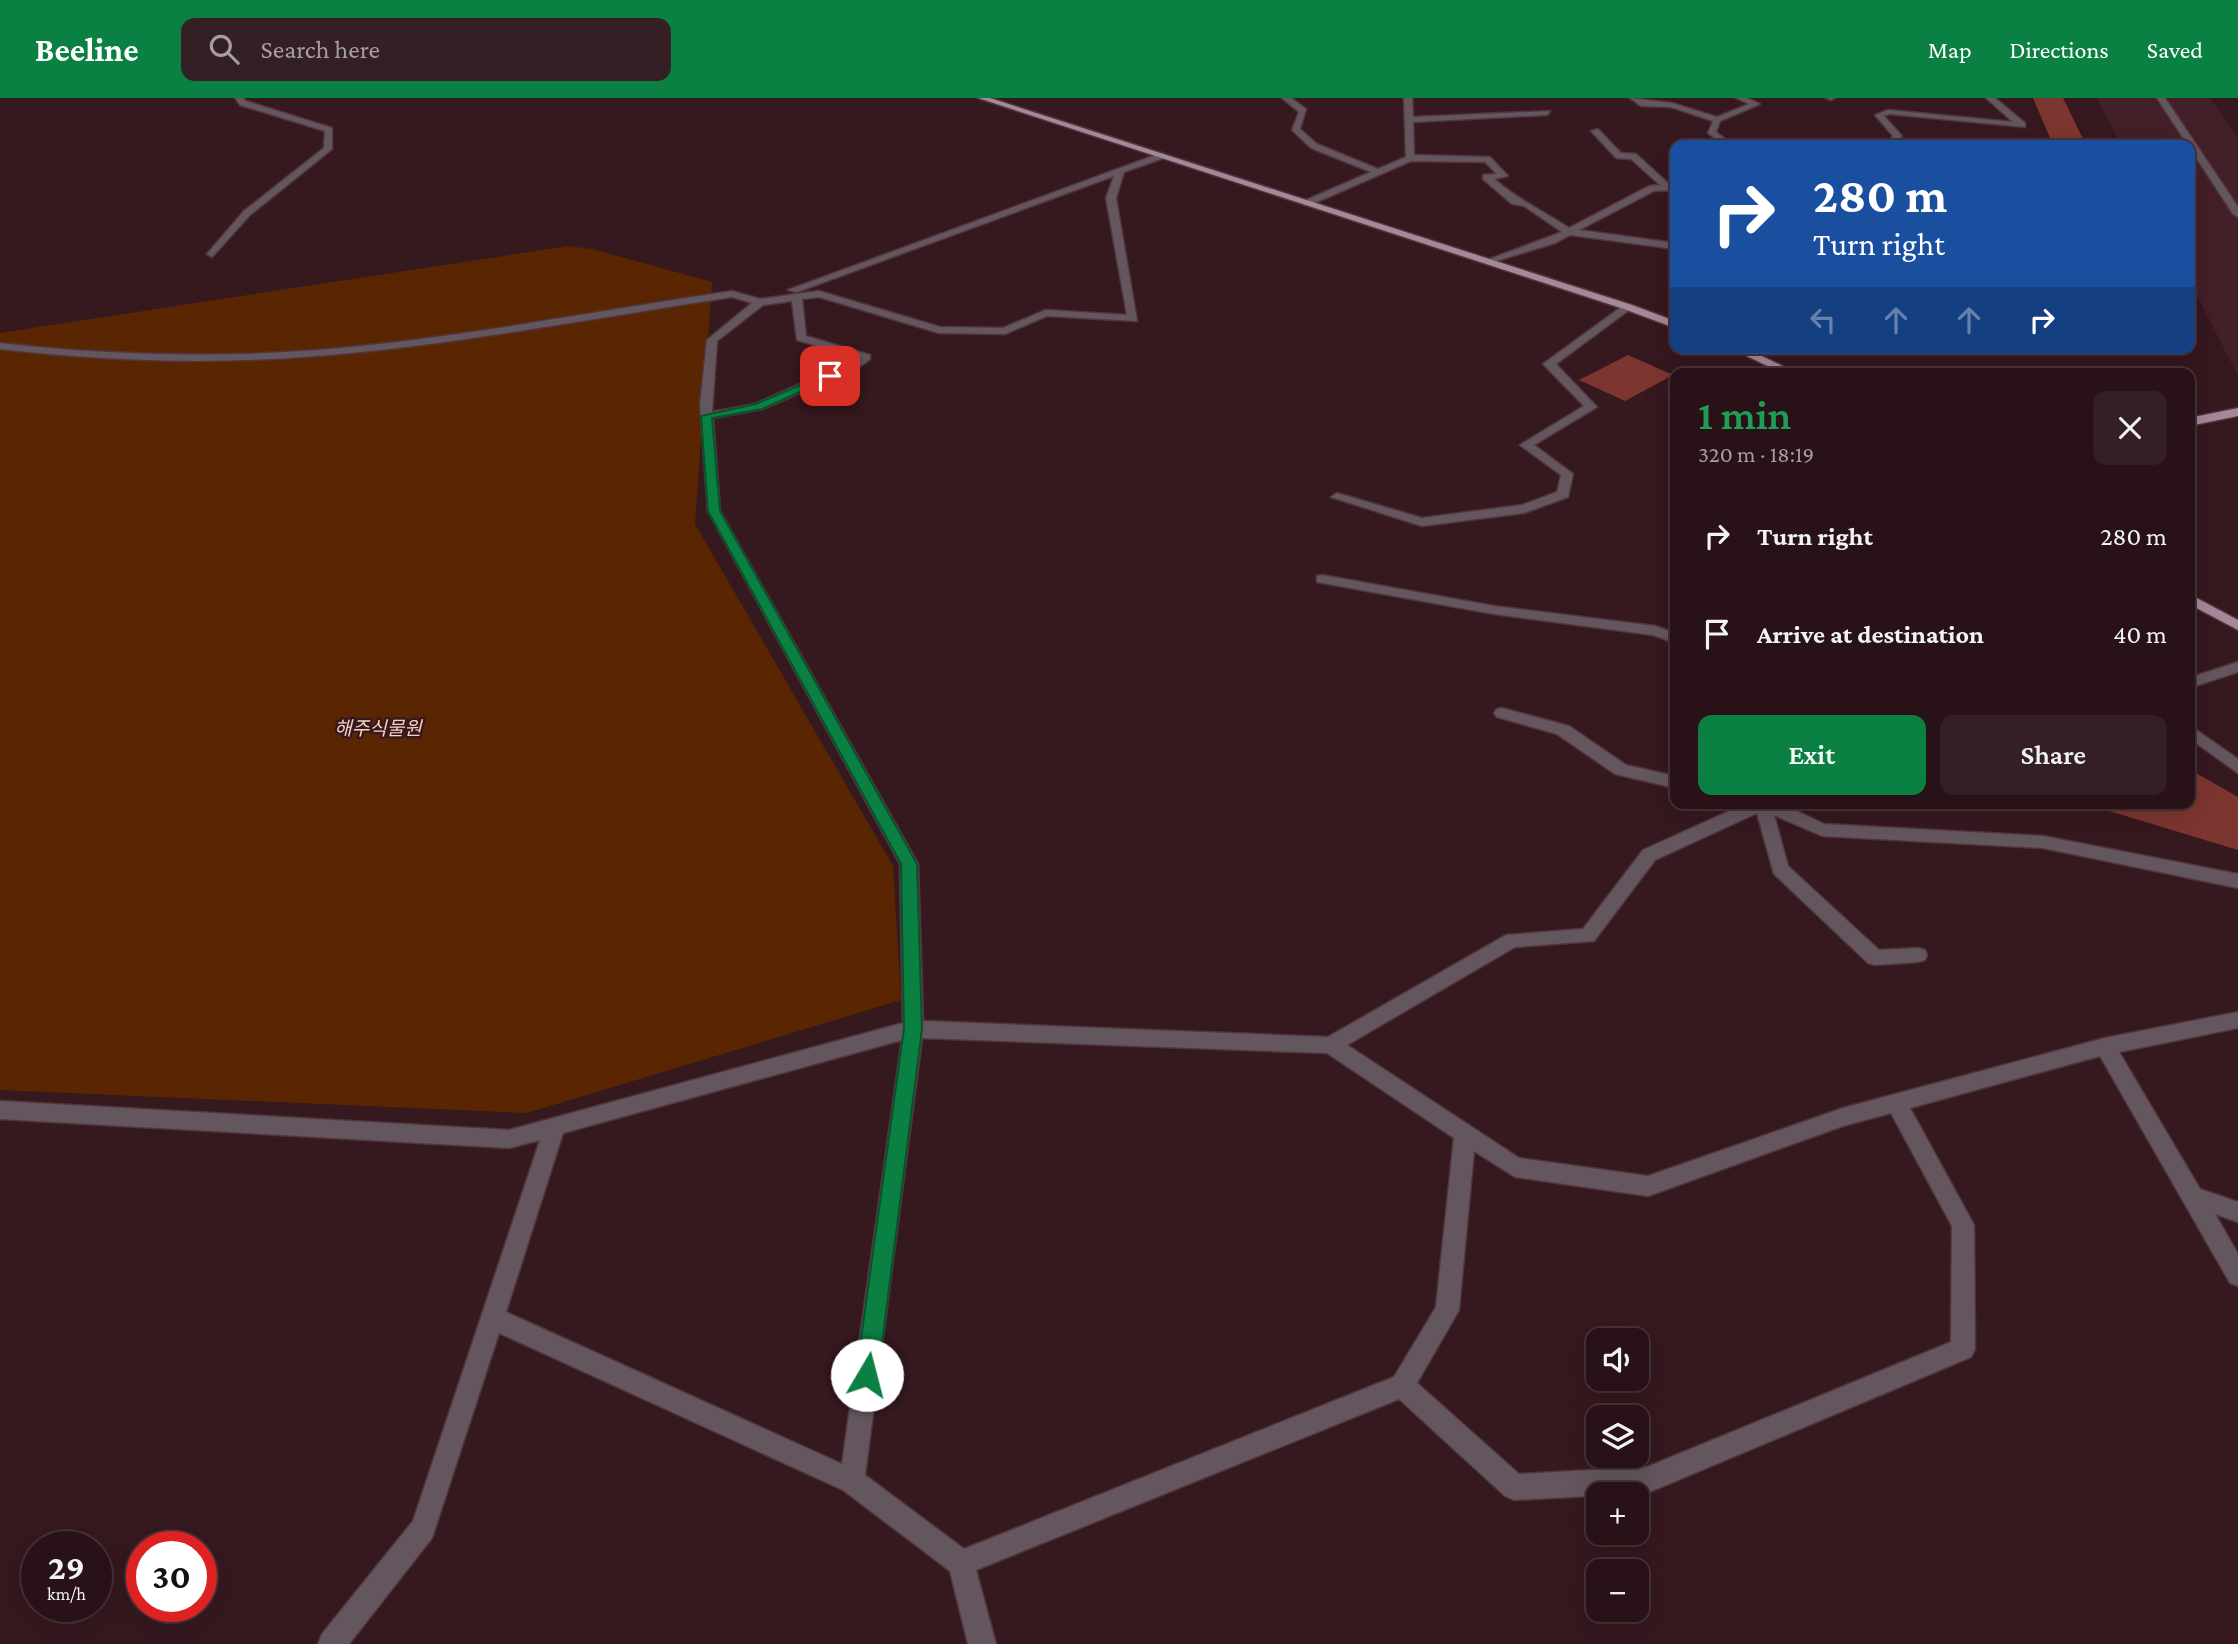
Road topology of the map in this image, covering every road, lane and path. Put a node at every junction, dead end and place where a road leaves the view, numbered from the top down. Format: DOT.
graph roads {
  1 [pos="239,98"];
  2 [pos="982,98"];
  3 [pos="1286,98"];
  4 [pos="1408,98"];
  5 [pos="1634,98"];
  6 [pos="1740,98"];
  7 [pos="1990,98"];
  8 [pos="2161,98"];
  9 [pos="1547,113"];
  10 [pos="1409,120"];
  11 [pos="1717,120"];
  12 [pos="1595,131"];
  13 [pos="1722,140"];
  14 [pos="1894,140"];
  15 [pos="2189,140"];
  16 [pos="2195,149"];
  17 [pos="1161,156"];
  18 [pos="1410,158"];
  19 [pos="1120,171"];
  20 [pos="1379,172"];
  21 [pos="1670,186"];
  22 [pos="1670,187"];
  23 [pos="1307,203"];
  24 [pos="2238,214"];
  25 [pos="1569,232"];
  26 [pos="1670,245"];
  27 [pos="212,254"];
  28 [pos="1490,262"];
  29 [pos="797,297"];
  30 [pos="760,302"];
  31 [pos="1628,307"];
  32 [pos="1670,323"];
  33 [pos="0,346"];
  34 [pos="1749,354"];
  35 [pos="1781,368"];
  36 [pos="2238,412"];
  37 [pos="707,416"];
  38 [pos="2195,421"];
  39 [pos="1337,497"];
  40 [pos="1322,579"];
  41 [pos="2195,601"];
  42 [pos="2238,626"];
  43 [pos="1670,636"];
  44 [pos="2238,667"];
  45 [pos="2195,680"];
  46 [pos="1502,713"];
  47 [pos="2195,735"];
  48 [pos="2238,767"];
  49 [pos="1670,781"];
  50 [pos="1750,809"];
  51 [pos="1765,809"];
  52 [pos="1776,809"];
  53 [pos="2238,881"];
  54 [pos="1918,955"];
  55 [pos="2238,1020"];
  56 [pos="913,1029"];
  57 [pos="1331,1045"];
  58 [pos="2105,1046"];
  59 [pos="1896,1103"];
  60 [pos="0,1110"];
  61 [pos="555,1127"];
  62 [pos="1465,1133"];
  63 [pos="2192,1196"];
  64 [pos="2238,1212"];
  65 [pos="2238,1275"];
  66 [pos="494,1319"];
  67 [pos="1402,1386"];
  68 [pos="852,1481"];
  69 [pos="961,1563"];
  70 [pos="332,1644"];
  71 [pos="982,1644"];
  1 -- 27 [label="street"];
  2 -- 17 [label="main road"];
  3 -- 20 [label="street"];
  4 -- 10 [label="street"];
  5 -- 11 [label="street"];
  6 -- 11 [label="street"];
  7 -- 14 [label="street"];
  8 -- 15 [label="street"];
  9 -- 10 [label="street"];
  10 -- 18 [label="street"];
  11 -- 13 [label="street"];
  12 -- 21 [label="street"];
  16 -- 24 [label="street"];
  17 -- 19 [label="street"];
  17 -- 23 [label="main road"];
  18 -- 20 [label="street"];
  18 -- 25 [label="street"];
  19 -- 29 [label="street"];
  19 -- 30 [label="street"];
  20 -- 23 [label="street"];
  22 -- 25 [label="street"];
  23 -- 28 [label="main road"];
  25 -- 26 [label="street"];
  25 -- 28 [label="street"];
  28 -- 31 [label="main road"];
  29 -- 30 [label="street"];
  29 -- 37 [label="street"];
  30 -- 33 [label="street"];
  30 -- 37 [label="street"];
  31 -- 32 [label="main road"];
  31 -- 39 [label="street"];
  34 -- 35 [label="main road"];
  36 -- 38 [label="main road"];
  37 -- 56 [label="street"];
  40 -- 43 [label="street"];
  41 -- 42 [label="main road"];
  44 -- 45 [label="street"];
  46 -- 49 [label="street"];
  47 -- 48 [label="street"];
  50 -- 57 [label="street"];
  51 -- 54 [label="street"];
  52 -- 53 [label="street"];
  55 -- 58 [label="street"];
  56 -- 57 [label="street"];
  56 -- 61 [label="street"];
  56 -- 68 [label="street"];
  57 -- 62 [label="street"];
  58 -- 59 [label="street"];
  58 -- 63 [label="street"];
  59 -- 62 [label="street"];
  59 -- 67 [label="street"];
  60 -- 61 [label="street"];
  61 -- 66 [label="street"];
  62 -- 67 [label="street"];
  63 -- 64 [label="street"];
  63 -- 65 [label="street"];
  66 -- 68 [label="street"];
  66 -- 70 [label="street"];
  67 -- 69 [label="street"];
  68 -- 69 [label="street"];
  69 -- 71 [label="street"];
}
